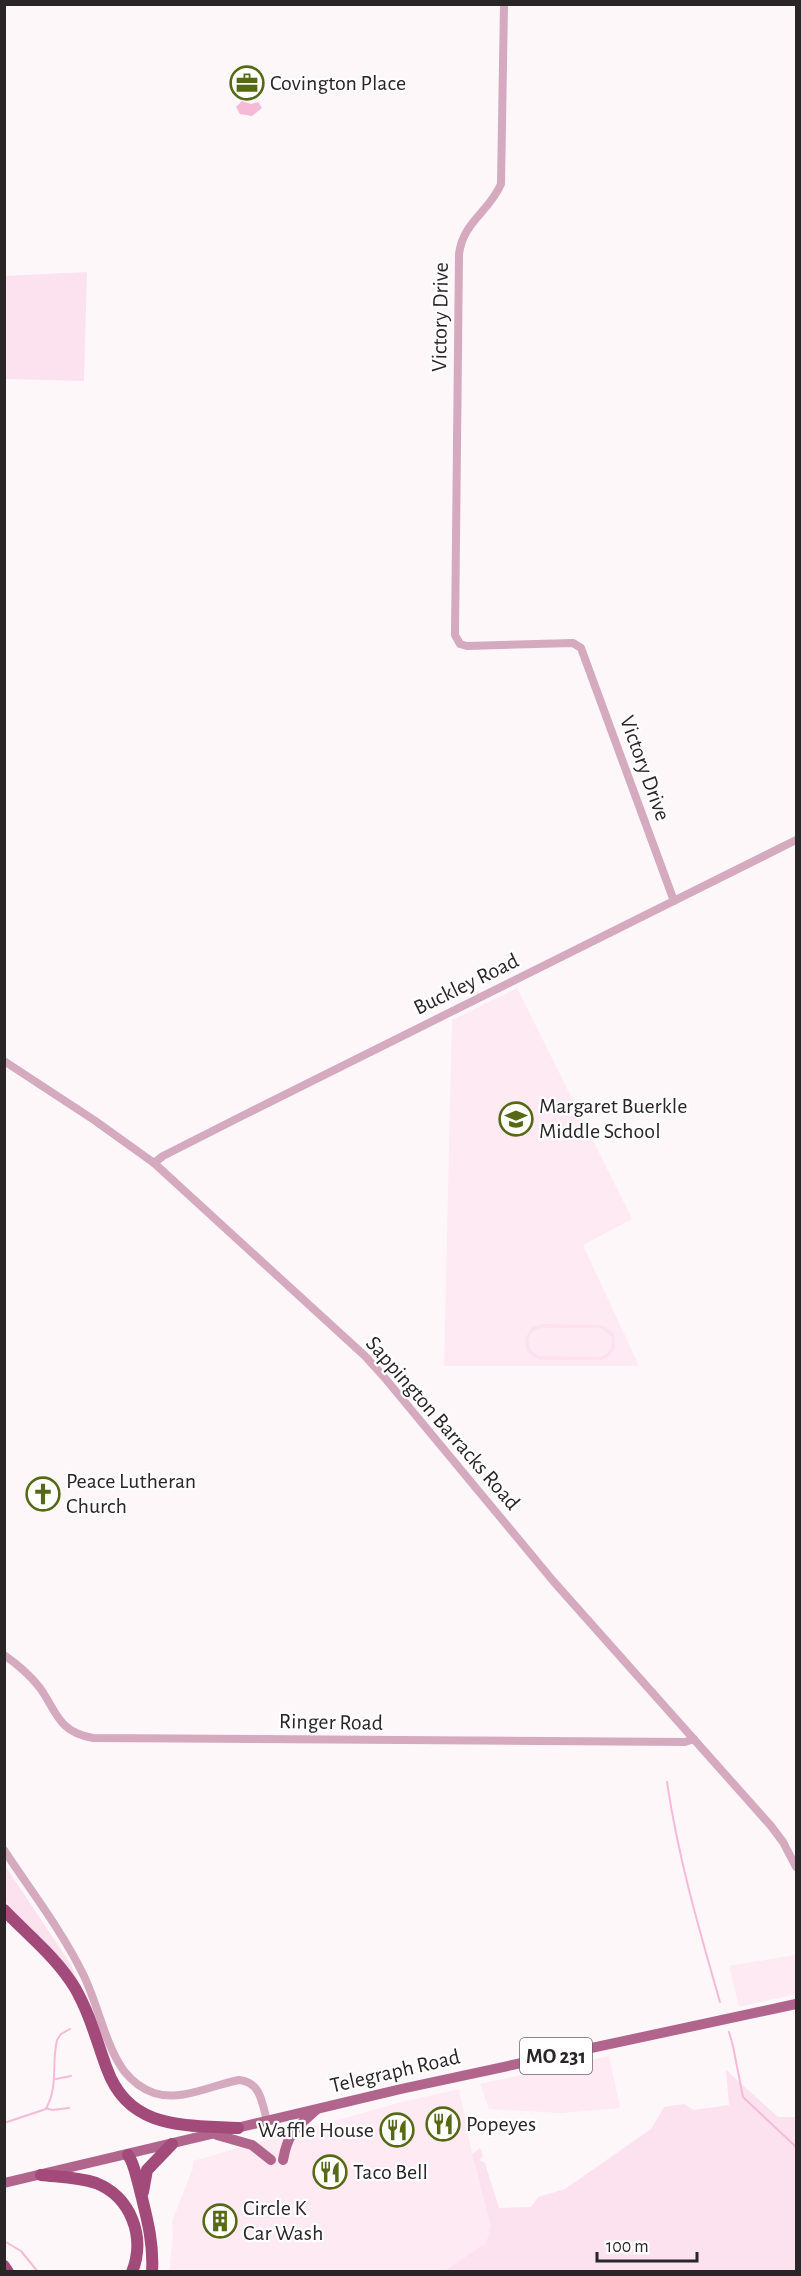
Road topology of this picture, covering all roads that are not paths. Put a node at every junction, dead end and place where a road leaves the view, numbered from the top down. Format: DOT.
graph roads {
  1 [pos="504,4"];
  2 [pos="796,840"];
  3 [pos="674,901"];
  4 [pos="4,1061"];
  5 [pos="154,1163"];
  6 [pos="4,1655"];
  7 [pos="694,1739"];
  8 [pos="4,1850"];
  9 [pos="796,1867"];
  10 [pos="4,1911"];
  11 [pos="796,2004"];
  12 [pos="316,2109"];
  13 [pos="267,2121"];
  14 [pos="238,2128"];
  15 [pos="214,2134"];
  16 [pos="171,2144"];
  17 [pos="128,2155"];
  18 [pos="271,2160"];
  19 [pos="283,2160"];
  20 [pos="41,2175"];
  21 [pos="4,2183"];
  22 [pos="142,2199"];
  23 [pos="4,2266"];
  24 [pos="8,2271"];
  25 [pos="132,2271"];
  26 [pos="152,2271"];
  1 -- 3 [label="street, Victory Drive"];
  2 -- 3 [label="street, Buckley Road"];
  3 -- 5 [label="street, Buckley Road"];
  4 -- 5 [label="street, Sappington Barracks Road"];
  5 -- 7 [label="street, Sappington Barracks Road"];
  6 -- 7 [label="street, Ringer Road"];
  7 -- 9 [label="street, Sappington Barracks Road"];
  8 -- 13 [label="street"];
  10 -- 14 [label="highway"];
  11 -- 12 [label="main road, Telegraph Road / MO 231"];
  12 -- 13 [label="main road, Telegraph Road / MO 231"];
  12 -- 19 [label="main road"];
  13 -- 14 [label="main road, Telegraph Road / MO 231"];
  14 -- 15 [label="main road, Telegraph Road / MO 231"];
  15 -- 16 [label="main road, Telegraph Road / MO 231"];
  15 -- 18 [label="main road"];
  16 -- 17 [label="main road, Telegraph Road / MO 231"];
  16 -- 22 [label="highway"];
  17 -- 20 [label="main road, Telegraph Road / MO 231"];
  17 -- 22 [label="highway"];
  20 -- 21 [label="main road, Telegraph Road / MO 231"];
  20 -- 25 [label="highway"];
  22 -- 26 [label="highway"];
  23 -- 24 [label="highway"];
}
